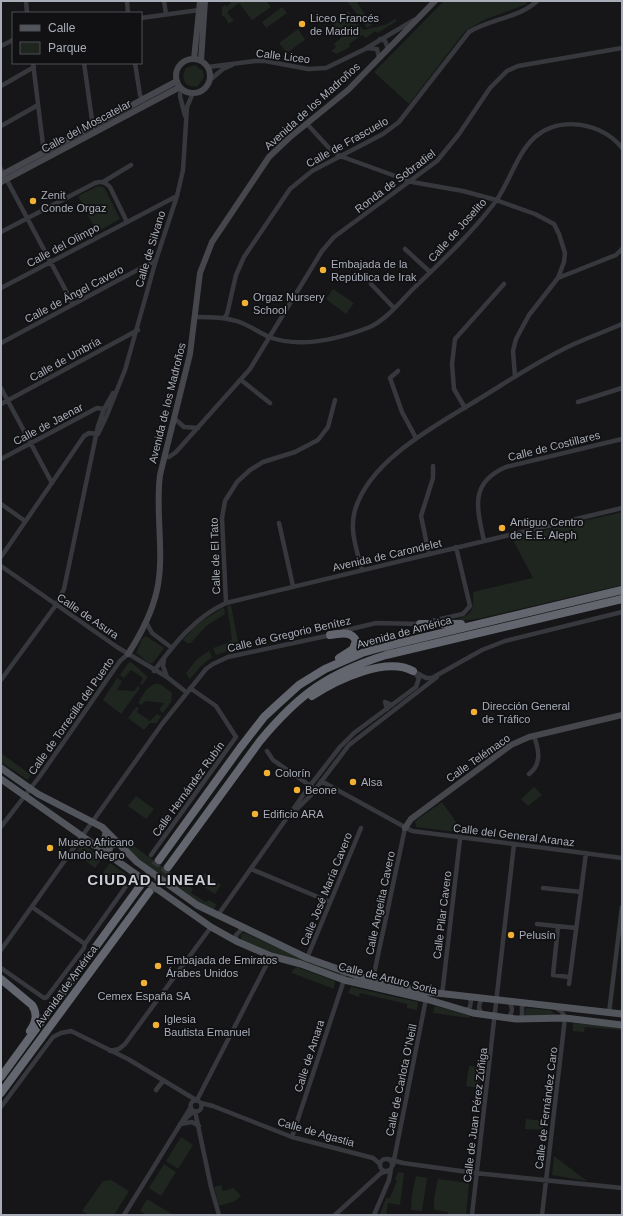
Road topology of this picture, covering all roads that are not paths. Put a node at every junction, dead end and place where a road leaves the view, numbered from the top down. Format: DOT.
graph roads {
  1 [pos="26,1"];
  2 [pos="126,1"];
  3 [pos="164,1"];
  4 [pos="200,1"];
  5 [pos="205,1"];
  6 [pos="435,1"];
  7 [pos="537,1"];
  8 [pos="199,10"];
  9 [pos="27,12"];
  10 [pos="128,12"];
  11 [pos="166,14"];
  12 [pos="419,17"];
  13 [pos="142,18"];
  14 [pos="380,39"];
  15 [pos="12,40"];
  16 [pos="1,46"];
  17 [pos="388,48"];
  18 [pos="622,48"];
  19 [pos="365,49"];
  20 [pos="379,58"];
  21 [pos="197,60"];
  22 [pos="241,62"];
  23 [pos="84,64"];
  24 [pos="135,64"];
  25 [pos="34,65"];
  26 [pos="208,67"];
  27 [pos="210,80"];
  28 [pos="179,85"];
  29 [pos="1,86"];
  30 [pos="192,93"];
  31 [pos="142,100"];
  32 [pos="38,105"];
  33 [pos="186,120"];
  34 [pos="307,124"];
  35 [pos="1,126"];
  36 [pos="93,127"];
  37 [pos="622,148"];
  38 [pos="44,153"];
  39 [pos="340,156"];
  40 [pos="131,165"];
  41 [pos="3,176"];
  42 [pos="103,182"];
  43 [pos="412,182"];
  44 [pos="177,196"];
  45 [pos="496,200"];
  46 [pos="27,219"];
  47 [pos="127,222"];
  48 [pos="1,232"];
  49 [pos="405,249"];
  50 [pos="622,249"];
  51 [pos="156,260"];
  52 [pos="51,262"];
  53 [pos="430,272"];
  54 [pos="558,278"];
  55 [pos="371,284"];
  56 [pos="504,284"];
  57 [pos="1,288"];
  58 [pos="73,304"];
  59 [pos="394,308"];
  60 [pos="195,317"];
  61 [pos="224,318"];
  62 [pos="622,324"];
  63 [pos="138,330"];
  64 [pos="270,337"];
  65 [pos="1,343"];
  66 [pos="398,371"];
  67 [pos="515,378"];
  68 [pos="241,380"];
  69 [pos="120,381"];
  70 [pos="1,388"];
  71 [pos="622,388"];
  72 [pos="8,400"];
  73 [pos="335,400"];
  74 [pos="578,402"];
  75 [pos="270,403"];
  76 [pos="1,404"];
  77 [pos="465,408"];
  78 [pos="104,409"];
  79 [pos="108,415"];
  80 [pos="174,418"];
  81 [pos="198,428"];
  82 [pos="98,434"];
  83 [pos="416,438"];
  84 [pos="622,439"];
  85 [pos="31,443"];
  86 [pos="164,457"];
  87 [pos="1,459"];
  88 [pos="433,466"];
  89 [pos="52,483"];
  90 [pos="1,504"];
  91 [pos="622,508"];
  92 [pos="25,521"];
  93 [pos="279,523"];
  94 [pos="484,541"];
  95 [pos="456,547"];
  96 [pos="429,554"];
  97 [pos="1,557"];
  98 [pos="1,566"];
  99 [pos="362,570"];
  100 [pos="293,586"];
  101 [pos="622,590"];
  102 [pos="622,599"];
  103 [pos="226,603"];
  104 [pos="56,605"];
  105 [pos="622,612"];
  106 [pos="146,622"];
  107 [pos="420,624"];
  108 [pos="478,624"];
  109 [pos="141,632"];
  110 [pos="152,633"];
  111 [pos="330,635"];
  112 [pos="172,648"];
  113 [pos="128,654"];
  114 [pos="164,657"];
  115 [pos="449,668"];
  116 [pos="154,671"];
  117 [pos="414,671"];
  118 [pos="166,677"];
  119 [pos="1,680"];
  120 [pos="299,685"];
  121 [pos="190,688"];
  122 [pos="186,692"];
  123 [pos="288,708"];
  124 [pos="622,715"];
  125 [pos="375,721"];
  126 [pos="534,736"];
  127 [pos="267,751"];
  128 [pos="339,752"];
  129 [pos="1,768"];
  130 [pos="530,774"];
  131 [pos="1,779"];
  132 [pos="320,781"];
  133 [pos="310,786"];
  134 [pos="30,788"];
  135 [pos="315,789"];
  136 [pos="24,795"];
  137 [pos="52,801"];
  138 [pos="49,812"];
  139 [pos="288,818"];
  140 [pos="94,822"];
  141 [pos="1,827"];
  142 [pos="361,828"];
  143 [pos="405,828"];
  144 [pos="106,831"];
  145 [pos="83,837"];
  146 [pos="461,837"];
  147 [pos="118,842"];
  148 [pos="514,844"];
  149 [pos="94,845"];
  150 [pos="586,853"];
  151 [pos="108,854"];
  152 [pos="151,855"];
  153 [pos="622,858"];
  154 [pos="159,860"];
  155 [pos="168,867"];
  156 [pos="252,869"];
  157 [pos="132,872"];
  158 [pos="140,886"];
  159 [pos="543,888"];
  160 [pos="149,892"];
  161 [pos="581,892"];
  162 [pos="330,902"];
  163 [pos="197,905"];
  164 [pos="32,907"];
  165 [pos="622,907"];
  166 [pos="191,914"];
  167 [pos="218,914"];
  168 [pos="537,924"];
  169 [pos="211,927"];
  170 [pos="244,927"];
  171 [pos="558,927"];
  172 [pos="576,928"];
  173 [pos="236,941"];
  174 [pos="85,944"];
  175 [pos="1,950"];
  176 [pos="271,956"];
  177 [pos="308,958"];
  178 [pos="1,968"];
  179 [pos="342,971"];
  180 [pos="569,977"];
  181 [pos="1,979"];
  182 [pos="344,980"];
  183 [pos="371,980"];
  184 [pos="569,984"];
  185 [pos="442,995"];
  186 [pos="468,997"];
  187 [pos="484,998"];
  188 [pos="426,999"];
  189 [pos="497,1000"];
  190 [pos="509,1001"];
  191 [pos="525,1003"];
  192 [pos="555,1007"];
  193 [pos="466,1011"];
  194 [pos="609,1013"];
  195 [pos="622,1014"];
  196 [pos="482,1015"];
  197 [pos="495,1017"];
  198 [pos="508,1018"];
  199 [pos="565,1018"];
  200 [pos="526,1019"];
  201 [pos="622,1025"];
  202 [pos="61,1033"];
  203 [pos="125,1044"];
  204 [pos="110,1050"];
  205 [pos="128,1059"];
  206 [pos="11,1064"];
  207 [pos="1,1076"];
  208 [pos="163,1081"];
  209 [pos="156,1090"];
  210 [pos="1,1094"];
  211 [pos="184,1094"];
  212 [pos="198,1101"];
  213 [pos="1,1108"];
  214 [pos="193,1108"];
  215 [pos="180,1124"];
  216 [pos="199,1126"];
  217 [pos="292,1137"];
  218 [pos="403,1163"];
  219 [pos="391,1165"];
  220 [pos="381,1169"];
  221 [pos="477,1173"];
  222 [pos="546,1180"];
  223 [pos="622,1188"];
  224 [pos="125,1215"];
  225 [pos="219,1215"];
  226 [pos="335,1215"];
  227 [pos="374,1215"];
  228 [pos="472,1215"];
  229 [pos="542,1215"];
  1 -- 9 [label="street"];
  2 -- 10 [label="street"];
  3 -- 11 [label="street"];
  4 -- 8 [label="street"];
  5 -- 21 [label="street"];
  6 -- 12 [label="street, Avenida de los Madroños"];
  7 -- 39 [label="street, Calle de Frascuelo"];
  8 -- 11 [label="street"];
  8 -- 21 [label="street"];
  11 -- 13 [label="street"];
  12 -- 14 [label="street, Calle Liceo"];
  12 -- 17 [label="street, Avenida de los Madroños"];
  14 -- 17 [label="street"];
  14 -- 19 [label="street, Calle Liceo"];
  15 -- 16 [label="street"];
  17 -- 20 [label="street, Avenida de los Madroños"];
  18 -- 43 [label="street, Ronda de Sobradiel"];
  19 -- 20 [label="street"];
  19 -- 22 [label="street, Calle Liceo"];
  20 -- 34 [label="street, Avenida de los Madroños"];
  21 -- 26 [label="street"];
  21 -- 28 [label="street"];
  22 -- 26 [label="street, Calle Liceo"];
  22 -- 27 [label="street, Calle Liceo"];
  23 -- 36 [label="street"];
  24 -- 31 [label="street"];
  25 -- 29 [label="street"];
  25 -- 32 [label="street"];
  26 -- 27 [label="street"];
  27 -- 30 [label="street"];
  28 -- 30 [label="street"];
  28 -- 31 [label="street, Calle del Moscatelar"];
  28 -- 33 [label="street, Calle de Silvano"];
  28 -- 41 [label="street, Calle del Moscatelar"];
  30 -- 33 [label="street, Calle de Silvano"];
  31 -- 36 [label="street, Calle del Moscatelar"];
  32 -- 35 [label="street"];
  32 -- 38 [label="street"];
  33 -- 44 [label="street, Calle de Silvano"];
  34 -- 39 [label="street"];
  34 -- 60 [label="street, Avenida de los Madroños"];
  36 -- 38 [label="street, Calle del Moscatelar"];
  37 -- 45 [label="street, Calle de Joselito"];
  38 -- 41 [label="street, Calle del Moscatelar"];
  39 -- 43 [label="street"];
  39 -- 61 [label="street, Calle de Frascuelo"];
  40 -- 42 [label="street"];
  41 -- 46 [label="street"];
  42 -- 46 [label="street"];
  42 -- 47 [label="street"];
  43 -- 45 [label="street"];
  43 -- 64 [label="street, Ronda de Sobradiel"];
  44 -- 47 [label="street, Calle del Olimpo"];
  44 -- 51 [label="street, Calle de Silvano"];
  45 -- 53 [label="street, Calle de Joselito"];
  45 -- 54 [label="street"];
  46 -- 48 [label="street"];
  46 -- 52 [label="street"];
  47 -- 52 [label="street, Calle del Olimpo"];
  49 -- 53 [label="street, Calle de Joselito"];
  50 -- 54 [label="street"];
  51 -- 58 [label="street, Calle de Ángel Cavero"];
  51 -- 63 [label="street, Calle de Silvano"];
  52 -- 57 [label="street, Calle del Olimpo"];
  52 -- 58 [label="street"];
  53 -- 59 [label="street, Calle de Joselito"];
  54 -- 67 [label="street"];
  55 -- 59 [label="street"];
  56 -- 77 [label="street"];
  58 -- 65 [label="street, Calle de Ángel Cavero"];
  59 -- 64 [label="street, Calle de Joselito"];
  60 -- 61 [label="street, Calle de Joselito"];
  60 -- 80 [label="street, Avenida de los Madroños"];
  61 -- 64 [label="street, Calle de Joselito"];
  62 -- 67 [label="street"];
  63 -- 69 [label="street, Calle de Silvano"];
  63 -- 72 [label="street, Calle de Umbría"];
  64 -- 68 [label="street, Ronda de Sobradiel"];
  66 -- 83 [label="street"];
  67 -- 77 [label="street"];
  68 -- 75 [label="street"];
  68 -- 81 [label="street, Ronda de Sobradiel"];
  69 -- 78 [label="street, Calle de Silvano"];
  69 -- 79 [label="street, Calle de Silvano"];
  70 -- 72 [label="street"];
  71 -- 74 [label="street"];
  72 -- 76 [label="street, Calle de Umbría"];
  72 -- 85 [label="street"];
  73 -- 103 [label="street, Calle de El Tato"];
  77 -- 83 [label="street"];
  78 -- 79 [label="street"];
  78 -- 82 [label="street, Calle de Silvano"];
  78 -- 85 [label="street, Calle de Jaenar"];
  79 -- 82 [label="street, Calle de Silvano"];
  80 -- 81 [label="street"];
  80 -- 86 [label="street, Avenida de los Madroños"];
  81 -- 86 [label="street, Ronda de Sobradiel"];
  82 -- 89 [label="street"];
  82 -- 104 [label="street, Calle de Silvano"];
  83 -- 99 [label="street"];
  84 -- 94 [label="street, Calle de Costillares"];
  85 -- 87 [label="street, Calle de Jaenar"];
  85 -- 89 [label="street"];
  86 -- 106 [label="street, Avenida de los Madroños"];
  88 -- 96 [label="street"];
  89 -- 92 [label="street"];
  90 -- 92 [label="street"];
  91 -- 94 [label="street, Avenida de Carondelet"];
  92 -- 97 [label="street"];
  93 -- 100 [label="street"];
  94 -- 95 [label="street, Avenida de Carondelet"];
  95 -- 96 [label="street, Avenida de Carondelet"];
  95 -- 107 [label="street, Calle de Gregorio Benítez"];
  96 -- 99 [label="street, Avenida de Carondelet"];
  98 -- 104 [label="street, Calle de Asura"];
  99 -- 100 [label="street, Avenida de Carondelet"];
  100 -- 103 [label="street, Avenida de Carondelet"];
  101 -- 108 [label="highway, Avenida de América"];
  102 -- 123 [label="highway, Avenida de América"];
  103 -- 112 [label="street, Avenida de Carondelet"];
  104 -- 113 [label="street, Calle de Asura"];
  104 -- 119 [label="street, Calle de Silvano"];
  105 -- 115 [label="street"];
  106 -- 109 [label="street, Avenida de los Madroños"];
  106 -- 110 [label="street"];
  107 -- 108 [label="highway"];
  107 -- 111 [label="street, Calle de Gregorio Benítez"];
  108 -- 120 [label="highway, Avenida de América"];
  109 -- 110 [label="street"];
  109 -- 113 [label="street, Avenida de los Madroños"];
  110 -- 112 [label="street"];
  111 -- 120 [label="highway"];
  111 -- 121 [label="street, Calle de Gregorio Benítez"];
  112 -- 114 [label="street, Avenida de Carondelet"];
  113 -- 116 [label="street, Calle de Asura"];
  113 -- 134 [label="street, Calle de Torrecilla del Puerto"];
  114 -- 116 [label="street, Avenida de Carondelet"];
  114 -- 118 [label="street"];
  115 -- 117 [label="street"];
  115 -- 125 [label="street"];
  116 -- 118 [label="street, Calle de Asura"];
  117 -- 123 [label="highway"];
  117 -- 125 [label="street"];
  118 -- 122 [label="street, Calle de Asura"];
  120 -- 154 [label="highway, Avenida de América"];
  121 -- 122 [label="street, Calle de Gregorio Benítez"];
  121 -- 152 [label="street, Calle Hernández Rubín"];
  122 -- 140 [label="street, Calle de Gregorio Benítez"];
  123 -- 155 [label="highway, Avenida de América"];
  124 -- 126 [label="street, Calle Telémaco"];
  125 -- 128 [label="street"];
  125 -- 128 [label="street"];
  126 -- 130 [label="street"];
  126 -- 143 [label="street, Calle Telémaco"];
  127 -- 133 [label="street"];
  128 -- 132 [label="street"];
  128 -- 133 [label="street"];
  129 -- 134 [label="main road, Calle de Arturo Soria"];
  131 -- 136 [label="main road, Calle de Arturo Soria"];
  132 -- 135 [label="street"];
  132 -- 143 [label="street, Calle del General Aranaz"];
  133 -- 135 [label="street"];
  133 -- 139 [label="street"];
  134 -- 136 [label="street"];
  134 -- 137 [label="main road, Calle de Arturo Soria"];
  135 -- 139 [label="street"];
  136 -- 138 [label="main road, Calle de Arturo Soria"];
  136 -- 141 [label="street"];
  137 -- 138 [label="main road"];
  137 -- 140 [label="main road, Calle de Arturo Soria"];
  138 -- 145 [label="main road, Calle de Arturo Soria"];
  139 -- 156 [label="street"];
  140 -- 144 [label="main road, Calle de Arturo Soria"];
  140 -- 145 [label="street"];
  142 -- 162 [label="street, Calle José María Cavero"];
  143 -- 146 [label="street, Calle del General Aranaz"];
  143 -- 183 [label="street, Calle Angelita Cavero"];
  144 -- 147 [label="main road, Calle de Arturo Soria"];
  144 -- 149 [label="main road"];
  145 -- 149 [label="main road, Calle de Arturo Soria"];
  145 -- 164 [label="street"];
  146 -- 148 [label="street, Calle del General Aranaz"];
  146 -- 185 [label="street, Calle Pilar Cavero"];
  147 -- 151 [label="main road"];
  147 -- 163 [label="main road, Calle de Arturo Soria"];
  148 -- 150 [label="street, Calle del General Aranaz"];
  148 -- 189 [label="street, Calle de Juan Pérez Zúñiga"];
  149 -- 151 [label="main road, Calle de Arturo Soria"];
  150 -- 153 [label="street, Calle del General Aranaz"];
  150 -- 161 [label="street"];
  151 -- 157 [label="main road, Calle de Arturo Soria"];
  156 -- 162 [label="street"];
  156 -- 167 [label="street"];
  157 -- 166 [label="main road, Calle de Arturo Soria"];
  157 -- 174 [label="street"];
  158 -- 206 [label="highway, Avenida de América"];
  159 -- 161 [label="street"];
  160 -- 210 [label="highway, Avenida de América"];
  161 -- 172 [label="street"];
  162 -- 177 [label="street, Calle José María Cavero"];
  163 -- 166 [label="street"];
  163 -- 167 [label="main road, Calle de Arturo Soria"];
  164 -- 174 [label="street"];
  164 -- 175 [label="street"];
  165 -- 194 [label="street"];
  166 -- 169 [label="main road, Calle de Arturo Soria"];
  167 -- 169 [label="main road"];
  167 -- 170 [label="main road, Calle de Arturo Soria"];
  168 -- 171 [label="street"];
  169 -- 173 [label="main road, Calle de Arturo Soria"];
  169 -- 203 [label="street"];
  170 -- 173 [label="street"];
  170 -- 177 [label="main road, Calle de Arturo Soria"];
  171 -- 172 [label="street"];
  171 -- 180 [label="street"];
  172 -- 180 [label="street"];
  173 -- 176 [label="main road, Calle de Arturo Soria"];
  174 -- 178 [label="street"];
  176 -- 182 [label="main road, Calle de Arturo Soria"];
  176 -- 212 [label="street"];
  177 -- 179 [label="main road, Calle de Arturo Soria"];
  179 -- 182 [label="street"];
  179 -- 183 [label="main road, Calle de Arturo Soria"];
  180 -- 184 [label="street"];
  181 -- 206 [label="highway"];
  182 -- 188 [label="main road, Calle de Arturo Soria"];
  182 -- 217 [label="street, Calle de Amara"];
  183 -- 185 [label="main road, Calle de Arturo Soria"];
  185 -- 186 [label="main road, Calle de Arturo Soria"];
  186 -- 187 [label="main road, Calle de Arturo Soria"];
  186 -- 193 [label="street"];
  187 -- 189 [label="main road, Calle de Arturo Soria"];
  187 -- 196 [label="street"];
  188 -- 193 [label="main road, Calle de Arturo Soria"];
  188 -- 219 [label="street, Calle de Carlota O’Neill"];
  189 -- 190 [label="main road, Calle de Arturo Soria"];
  189 -- 197 [label="street, Calle de Juan Pérez Zúñiga"];
  190 -- 191 [label="main road, Calle de Arturo Soria"];
  190 -- 198 [label="street"];
  191 -- 192 [label="main road, Calle de Arturo Soria"];
  191 -- 200 [label="street"];
  192 -- 194 [label="main road, Calle de Arturo Soria"];
  192 -- 199 [label="street"];
  193 -- 196 [label="main road, Calle de Arturo Soria"];
  194 -- 195 [label="main road, Calle de Arturo Soria"];
  196 -- 197 [label="main road, Calle de Arturo Soria"];
  197 -- 198 [label="main road, Calle de Arturo Soria"];
  197 -- 221 [label="street, Calle de Juan Pérez Zúñiga"];
  198 -- 200 [label="main road, Calle de Arturo Soria"];
  199 -- 200 [label="main road, Calle de Arturo Soria"];
  199 -- 201 [label="main road, Calle de Arturo Soria"];
  199 -- 222 [label="street, Calle de Fernández Caro"];
  202 -- 204 [label="street, Calle de Agastia"];
  202 -- 213 [label="street, Avenida de América"];
  203 -- 204 [label="street"];
  203 -- 205 [label="street"];
  204 -- 205 [label="street, Calle de Agastia"];
  205 -- 208 [label="street, Calle de Agastia"];
  206 -- 207 [label="highway, Avenida de América"];
  208 -- 209 [label="street"];
  208 -- 211 [label="street, Calle de Agastia"];
  211 -- 212 [label="street, Calle de Agastia"];
  211 -- 214 [label="street, Calle de Agastia"];
  212 -- 214 [label="street"];
  212 -- 214 [label="street"];
  212 -- 217 [label="street, Calle de Agastia"];
  214 -- 215 [label="street"];
  214 -- 216 [label="street"];
  215 -- 216 [label="street"];
  215 -- 224 [label="street"];
  216 -- 225 [label="street"];
  217 -- 220 [label="street, Calle de Agastia"];
  218 -- 219 [label="street"];
  218 -- 219 [label="street"];
  218 -- 221 [label="street"];
  219 -- 220 [label="street, Calle de Agastia"];
  219 -- 220 [label="street"];
  219 -- 227 [label="street, Calle de Carlota O’Neill"];
  220 -- 226 [label="street"];
  221 -- 222 [label="street"];
  221 -- 228 [label="street, Calle de Juan Pérez Zúñiga"];
  222 -- 223 [label="street"];
  222 -- 229 [label="street, Calle de Fernández Caro"];
}
